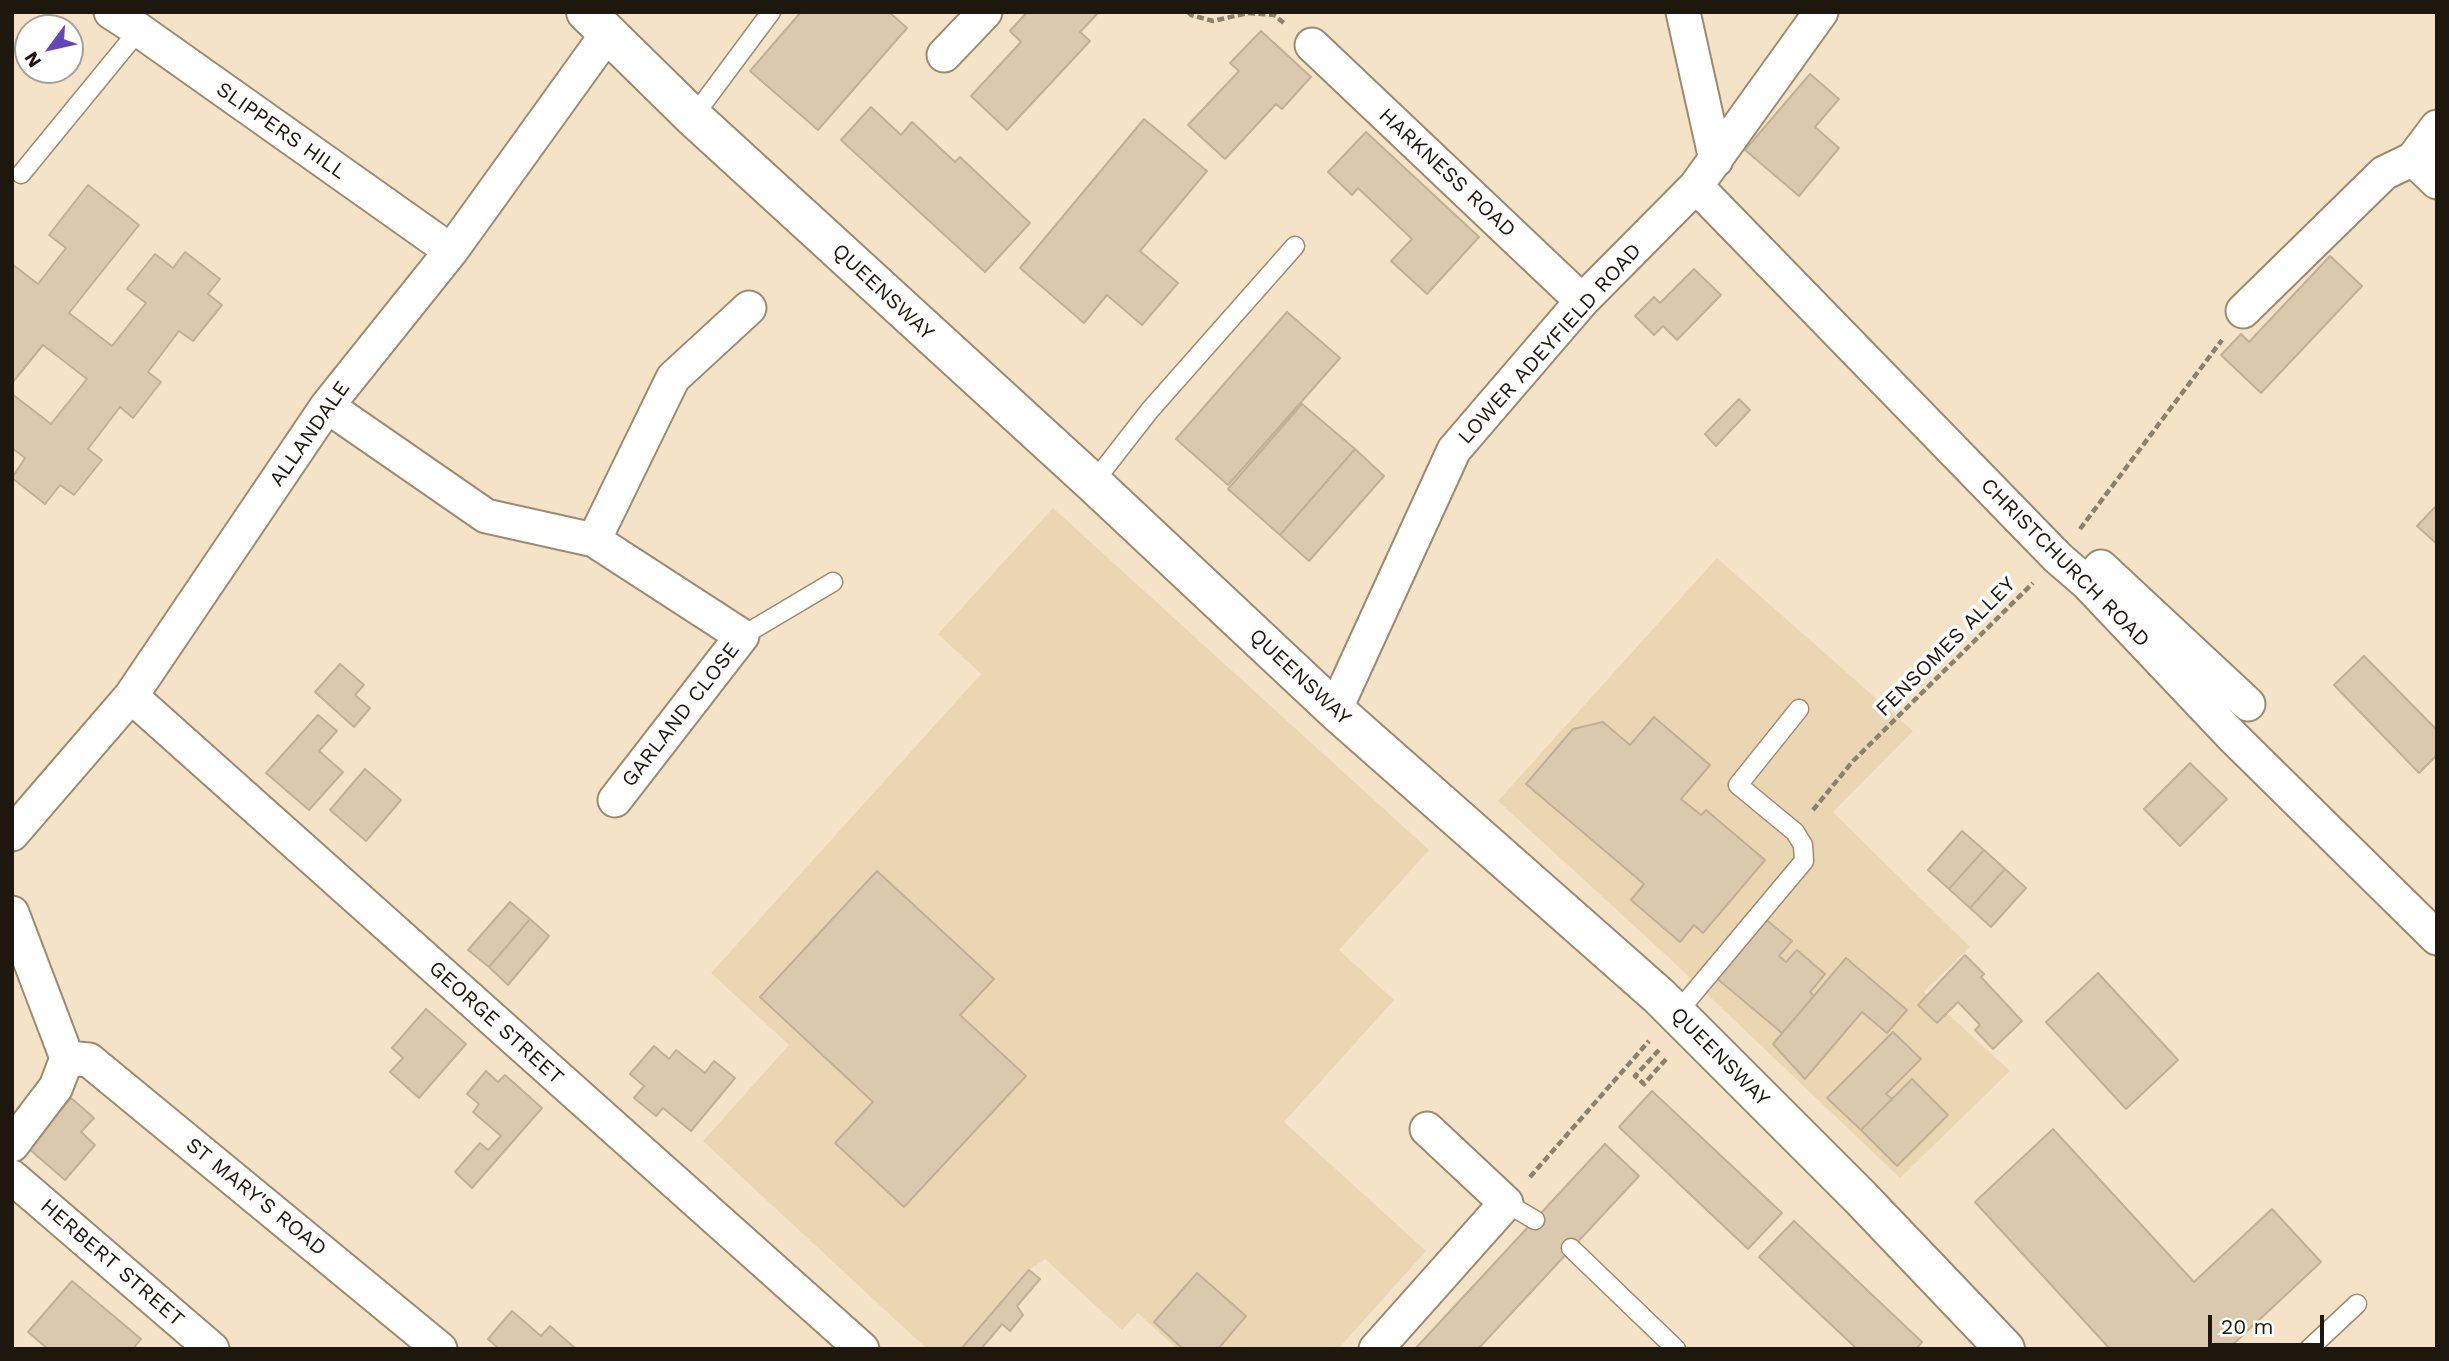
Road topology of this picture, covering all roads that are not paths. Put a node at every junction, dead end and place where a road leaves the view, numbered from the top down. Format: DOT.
graph roads {
  1 [pos="111,12"];
  2 [pos="771,12"];
  3 [pos="985,12"];
  4 [pos="1683,12"];
  5 [pos="1821,12"];
  6 [pos="597,23"];
  7 [pos="139,30"];
  8 [pos="1312,46"];
  9 [pos="944,55"];
  10 [pos="693,117"];
  11 [pos="2437,127"];
  12 [pos="2413,159"];
  13 [pos="1716,160"];
  14 [pos="21,174"];
  15 [pos="2437,182"];
  16 [pos="1696,186"];
  17 [pos="1295,246"];
  18 [pos="451,251"];
  19 [pos="1581,301"];
  20 [pos="748,308"];
  21 [pos="2243,311"];
  22 [pos="327,406"];
  23 [pos="1093,483"];
  24 [pos="594,540"];
  25 [pos="833,582"];
  26 [pos="2087,583"];
  27 [pos="742,636"];
  28 [pos="131,696"];
  29 [pos="2248,704"];
  30 [pos="1799,709"];
  31 [pos="1335,710"];
  32 [pos="615,800"];
  33 [pos="12,834"];
  34 [pos="12,913"];
  35 [pos="2437,938"];
  36 [pos="1676,1014"];
  37 [pos="67,1058"];
  38 [pos="1427,1129"];
  39 [pos="12,1145"];
  40 [pos="12,1177"];
  41 [pos="1506,1203"];
  42 [pos="1535,1220"];
  43 [pos="1572,1248"];
  44 [pos="2357,1304"];
  45 [pos="212,1349"];
  46 [pos="440,1349"];
  47 [pos="862,1349"];
  48 [pos="1376,1349"];
  49 [pos="1676,1349"];
  50 [pos="2006,1349"];
  51 [pos="2309,1349"];
  1 -- 7 [label="street, SLIPPERS HILL"];
  2 -- 10 [label="lane"];
  3 -- 9 [label="street"];
  4 -- 13 [label="street"];
  5 -- 13 [label="street, LOWER ADEYFIELD ROAD"];
  6 -- 10 [label="main road, QUEENSWAY"];
  6 -- 18 [label="street, ALLANDALE"];
  7 -- 14 [label="lane"];
  7 -- 18 [label="street, SLIPPERS HILL"];
  8 -- 19 [label="street, HARKNESS ROAD"];
  10 -- 23 [label="main road, QUEENSWAY"];
  11 -- 12 [label="street"];
  12 -- 15 [label="street"];
  12 -- 21 [label="street"];
  13 -- 16 [label="street, LOWER ADEYFIELD ROAD"];
  16 -- 19 [label="street, LOWER ADEYFIELD ROAD"];
  16 -- 26 [label="street, CHRISTCHURCH ROAD"];
  17 -- 23 [label="lane"];
  18 -- 22 [label="street, ALLANDALE"];
  19 -- 31 [label="street, LOWER ADEYFIELD ROAD"];
  20 -- 24 [label="street"];
  22 -- 24 [label="street, GARLAND CLOSE"];
  22 -- 28 [label="street, ALLANDALE"];
  23 -- 31 [label="main road, QUEENSWAY"];
  24 -- 27 [label="street, GARLAND CLOSE"];
  25 -- 27 [label="lane"];
  26 -- 29 [label="street"];
  26 -- 35 [label="street, CHRISTCHURCH ROAD"];
  27 -- 32 [label="street, GARLAND CLOSE"];
  28 -- 33 [label="street, ALLANDALE"];
  28 -- 47 [label="street, GEORGE STREET"];
  30 -- 36 [label="lane"];
  31 -- 36 [label="main road, QUEENSWAY"];
  34 -- 37 [label="street"];
  36 -- 50 [label="main road, QUEENSWAY"];
  37 -- 39 [label="street"];
  37 -- 46 [label="street, ST MARY'S ROAD"];
  38 -- 41 [label="street"];
  40 -- 45 [label="street, HERBERT STREET"];
  41 -- 42 [label="lane"];
  41 -- 48 [label="street"];
  43 -- 49 [label="lane"];
  44 -- 51 [label="lane"];
}
